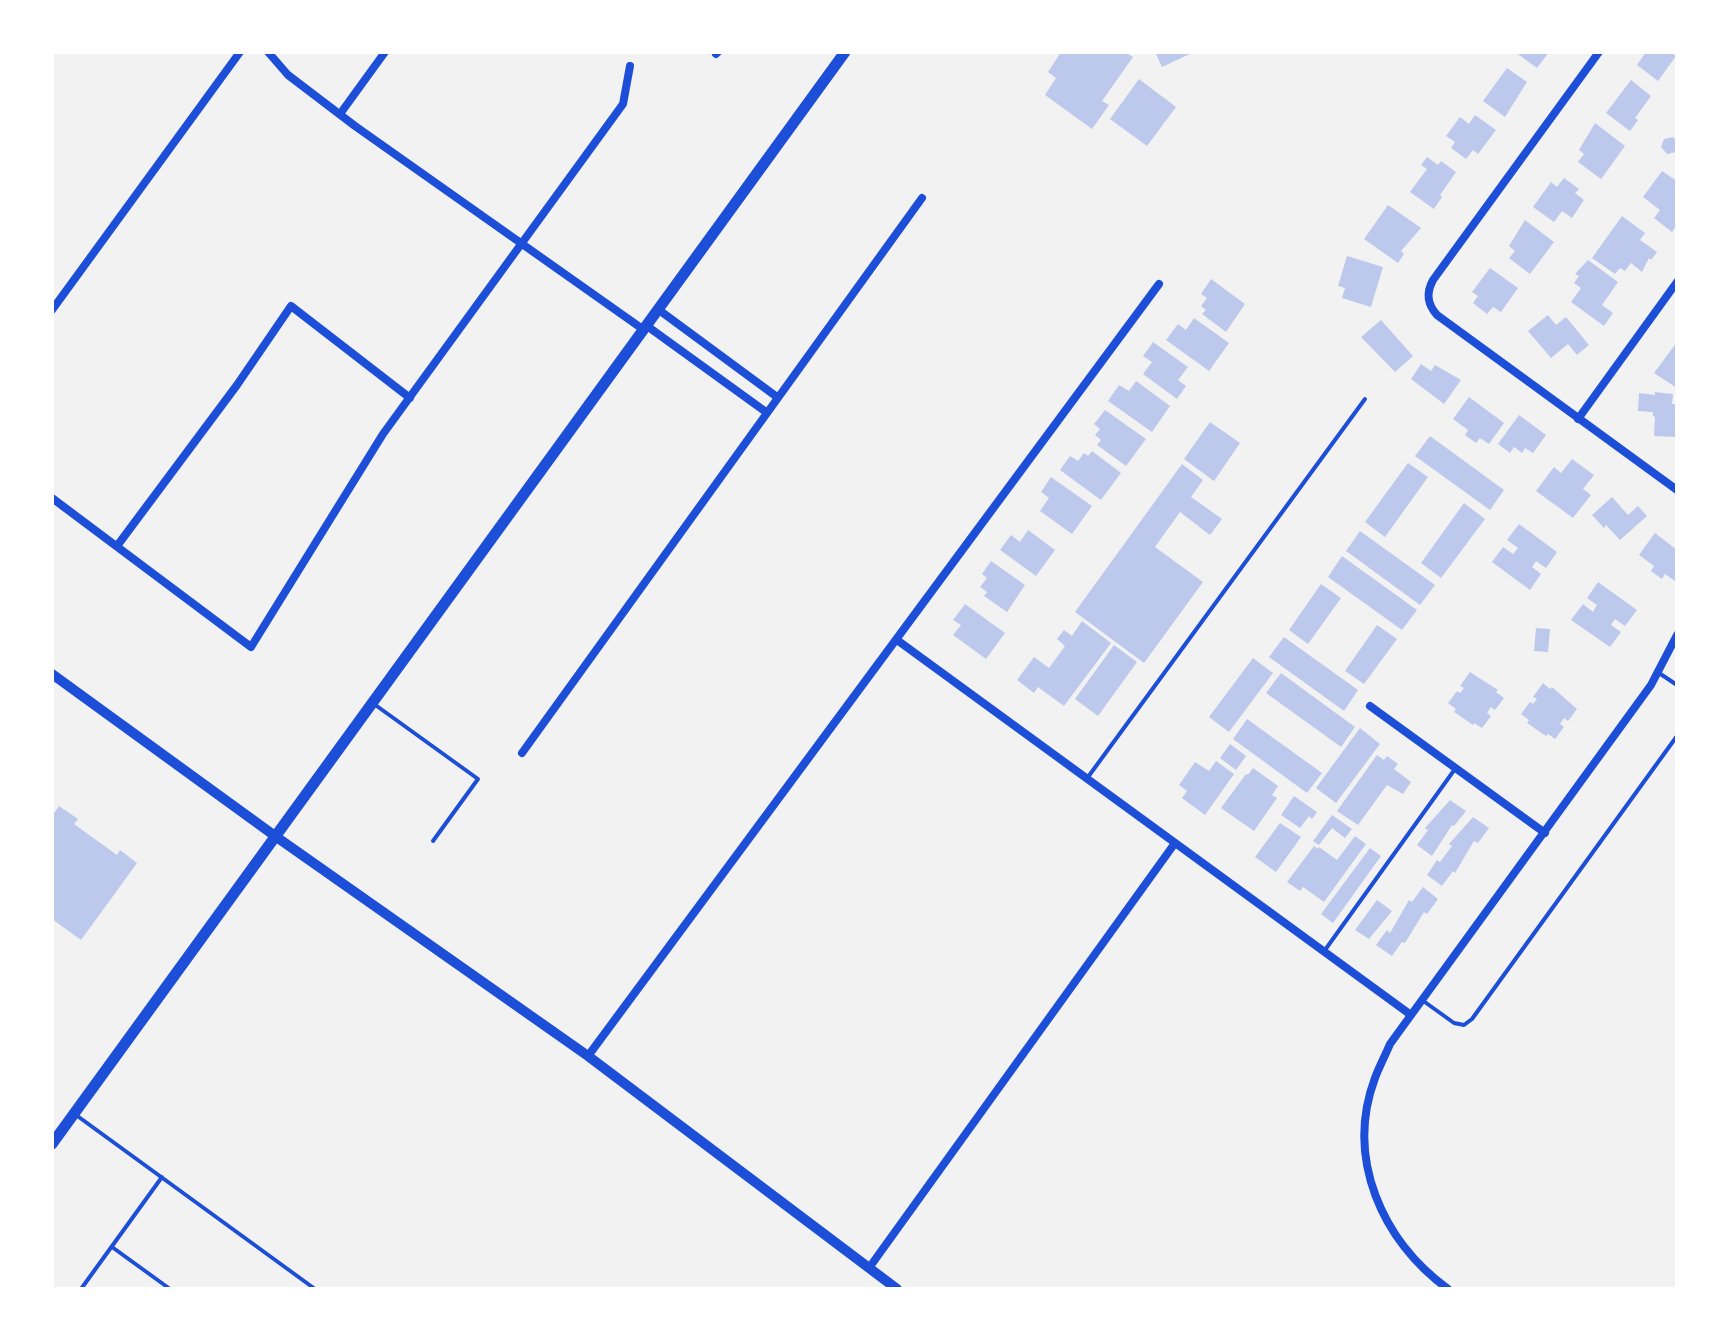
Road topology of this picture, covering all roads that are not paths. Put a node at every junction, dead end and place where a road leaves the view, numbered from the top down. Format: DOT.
graph roads {
  1 [pos="240,52"];
  2 [pos="268,52"];
  3 [pos="385,52"];
  4 [pos="845,52"];
  5 [pos="1599,52"];
  6 [pos="630,66"];
  7 [pos="340,114"];
  8 [pos="922,198"];
  9 [pos="522,243"];
  10 [pos="1677,282"];
  11 [pos="1159,284"];
  12 [pos="52,310"];
  13 [pos="659,310"];
  14 [pos="646,328"];
  15 [pos="777,397"];
  16 [pos="410,398"];
  17 [pos="1365,399"];
  18 [pos="766,412"];
  19 [pos="1578,419"];
  20 [pos="1677,490"];
  21 [pos="52,498"];
  22 [pos="117,546"];
  23 [pos="1677,635"];
  24 [pos="897,640"];
  25 [pos="1658,672"];
  26 [pos="52,674"];
  27 [pos="1677,685"];
  28 [pos="372,703"];
  29 [pos="1370,706"];
  30 [pos="1677,736"];
  31 [pos="522,753"];
  32 [pos="1457,767"];
  33 [pos="1087,779"];
  34 [pos="1545,833"];
  35 [pos="275,836"];
  36 [pos="433,841"];
  37 [pos="1175,843"];
  38 [pos="1323,952"];
  39 [pos="1422,1000"];
  40 [pos="1411,1015"];
  41 [pos="588,1056"];
  42 [pos="74,1113"];
  43 [pos="52,1144"];
  44 [pos="162,1177"];
  45 [pos="112,1247"];
  46 [pos="869,1268"];
  47 [pos="81,1289"];
  48 [pos="170,1289"];
  49 [pos="315,1289"];
  50 [pos="897,1289"];
  51 [pos="1448,1289"];
  1 -- 12 [label="street"];
  2 -- 7 [label="street"];
  3 -- 7 [label="street"];
  4 -- 13 [label="main road"];
  5 -- 19 [label="street"];
  6 -- 9 [label="street"];
  7 -- 9 [label="street"];
  8 -- 15 [label="street"];
  9 -- 14 [label="street"];
  9 -- 16 [label="street"];
  10 -- 19 [label="street"];
  11 -- 24 [label="street"];
  13 -- 14 [label="main road"];
  13 -- 15 [label="street"];
  14 -- 18 [label="street"];
  14 -- 28 [label="main road"];
  15 -- 18 [label="street"];
  16 -- 22 [label="street"];
  16 -- 22 [label="street"];
  17 -- 33 [label="lane"];
  18 -- 31 [label="street"];
  19 -- 20 [label="street"];
  21 -- 22 [label="street"];
  23 -- 25 [label="street"];
  24 -- 33 [label="street"];
  24 -- 41 [label="street"];
  25 -- 27 [label="lane"];
  25 -- 34 [label="street"];
  26 -- 35 [label="street"];
  28 -- 35 [label="main road"];
  28 -- 36 [label="lane"];
  29 -- 32 [label="street"];
  30 -- 39 [label="lane"];
  32 -- 34 [label="street"];
  32 -- 38 [label="lane"];
  33 -- 37 [label="street"];
  34 -- 39 [label="street"];
  35 -- 41 [label="street"];
  35 -- 42 [label="main road"];
  37 -- 38 [label="street"];
  37 -- 46 [label="street"];
  38 -- 40 [label="street"];
  39 -- 40 [label="street"];
  40 -- 51 [label="street"];
  41 -- 46 [label="street"];
  42 -- 43 [label="main road"];
  42 -- 44 [label="lane"];
  44 -- 45 [label="lane"];
  44 -- 49 [label="lane"];
  45 -- 47 [label="lane"];
  45 -- 48 [label="lane"];
  46 -- 50 [label="street"];
}
